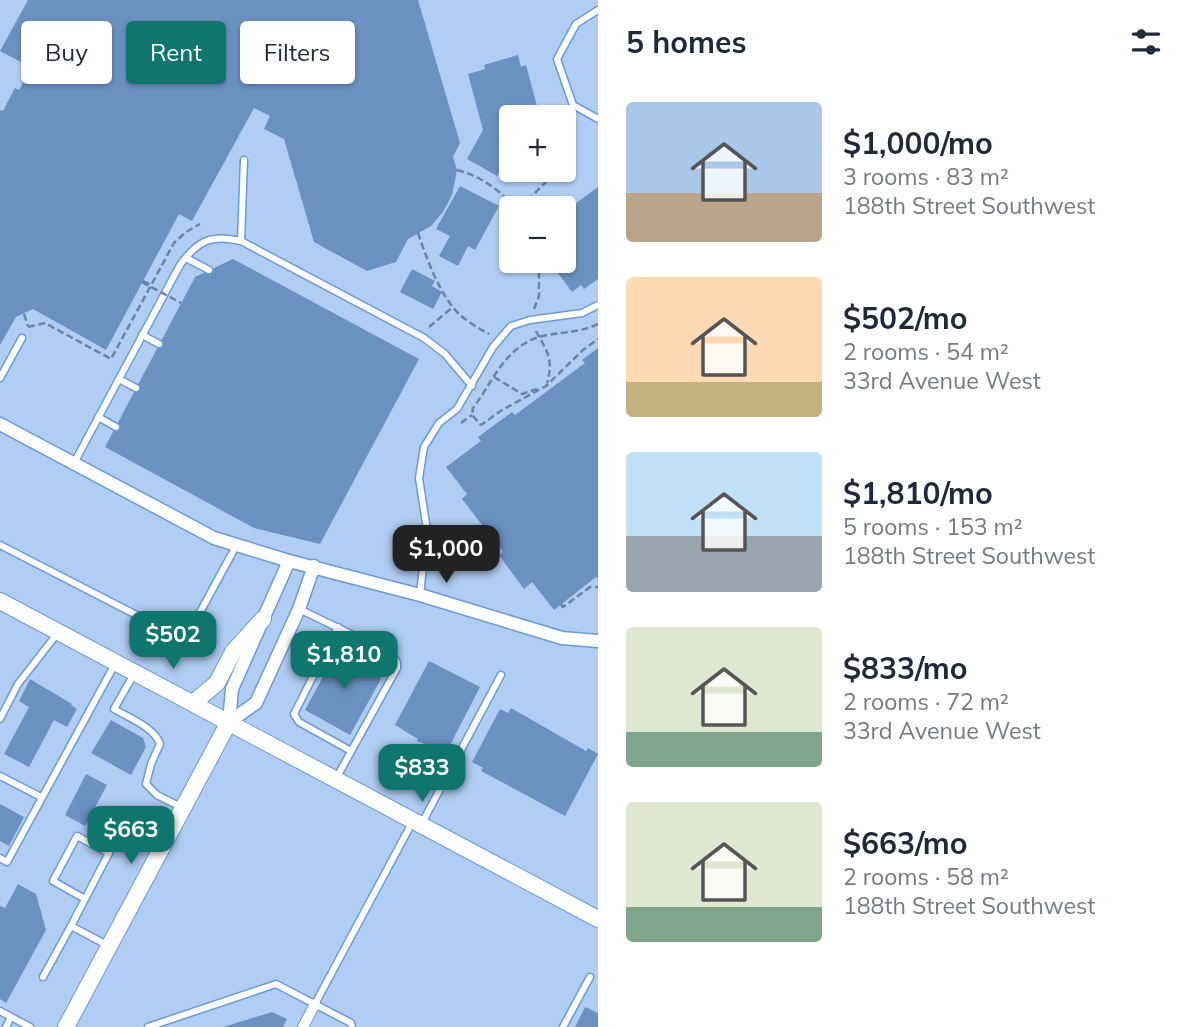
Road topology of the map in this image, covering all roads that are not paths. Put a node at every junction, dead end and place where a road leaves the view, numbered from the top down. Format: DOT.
graph roads {
  1 [pos="598,10"];
  2 [pos="598,119"];
  3 [pos="244,160"];
  4 [pos="241,241"];
  5 [pos="186,258"];
  6 [pos="209,271"];
  7 [pos="598,305"];
  8 [pos="142,335"];
  9 [pos="22,338"];
  10 [pos="159,344"];
  11 [pos="0,378"];
  12 [pos="119,379"];
  13 [pos="472,386"];
  14 [pos="136,388"];
  15 [pos="98,417"];
  16 [pos="0,425"];
  17 [pos="116,427"];
  18 [pos="74,463"];
  19 [pos="0,545"];
  20 [pos="236,546"];
  21 [pos="289,561"];
  22 [pos="314,566"];
  23 [pos="420,595"];
  24 [pos="0,601"];
  25 [pos="299,609"];
  26 [pos="263,619"];
  27 [pos="338,628"];
  28 [pos="59,631"];
  29 [pos="598,641"];
  30 [pos="116,662"];
  31 [pos="135,673"];
  32 [pos="501,675"];
  33 [pos="193,703"];
  34 [pos="0,719"];
  35 [pos="229,722"];
  36 [pos="351,751"];
  37 [pos="0,776"];
  38 [pos="336,779"];
  39 [pos="41,797"];
  40 [pos="183,808"];
  41 [pos="417,822"];
  42 [pos="0,859"];
  43 [pos="85,899"];
  44 [pos="598,919"];
  45 [pos="71,926"];
  46 [pos="109,946"];
  47 [pos="590,977"];
  48 [pos="43,978"];
  49 [pos="316,1004"];
  50 [pos="0,1011"];
  51 [pos="11,1017"];
  52 [pos="6,1027"];
  53 [pos="30,1027"];
  54 [pos="66,1027"];
  55 [pos="148,1027"];
  56 [pos="303,1027"];
  57 [pos="352,1027"];
  58 [pos="562,1027"];
  1 -- 2 [label="lane"];
  3 -- 4 [label="lane"];
  4 -- 5 [label="lane"];
  4 -- 13 [label="lane"];
  5 -- 6 [label="lane"];
  5 -- 8 [label="lane"];
  7 -- 13 [label="lane"];
  8 -- 10 [label="lane"];
  8 -- 12 [label="lane"];
  9 -- 11 [label="lane"];
  12 -- 14 [label="lane"];
  12 -- 15 [label="lane"];
  13 -- 23 [label="lane"];
  15 -- 17 [label="lane"];
  15 -- 18 [label="lane"];
  16 -- 18 [label="street"];
  18 -- 20 [label="street"];
  19 -- 20 [label="lane"];
  20 -- 21 [label="street"];
  21 -- 22 [label="street"];
  21 -- 26 [label="street"];
  22 -- 23 [label="street"];
  22 -- 25 [label="street"];
  23 -- 29 [label="street"];
  24 -- 28 [label="street"];
  25 -- 27 [label="lane"];
  25 -- 35 [label="street"];
  26 -- 33 [label="street"];
  26 -- 35 [label="street"];
  27 -- 36 [label="lane"];
  27 -- 36 [label="lane"];
  28 -- 30 [label="street"];
  28 -- 34 [label="lane"];
  30 -- 31 [label="street"];
  30 -- 39 [label="lane"];
  31 -- 33 [label="street"];
  31 -- 40 [label="lane"];
  32 -- 41 [label="lane"];
  33 -- 35 [label="street"];
  35 -- 38 [label="street"];
  35 -- 40 [label="street"];
  36 -- 38 [label="lane"];
  37 -- 39 [label="lane"];
  38 -- 41 [label="street"];
  39 -- 42 [label="lane"];
  40 -- 46 [label="street"];
  41 -- 44 [label="street"];
  41 -- 49 [label="lane"];
  43 -- 43 [label="lane"];
  43 -- 45 [label="lane"];
  45 -- 46 [label="lane"];
  45 -- 48 [label="lane"];
  46 -- 54 [label="street"];
  47 -- 58 [label="lane"];
  49 -- 55 [label="lane"];
  49 -- 56 [label="street"];
  49 -- 57 [label="lane"];
  50 -- 51 [label="lane"];
  51 -- 52 [label="lane"];
  51 -- 53 [label="lane"];
}
